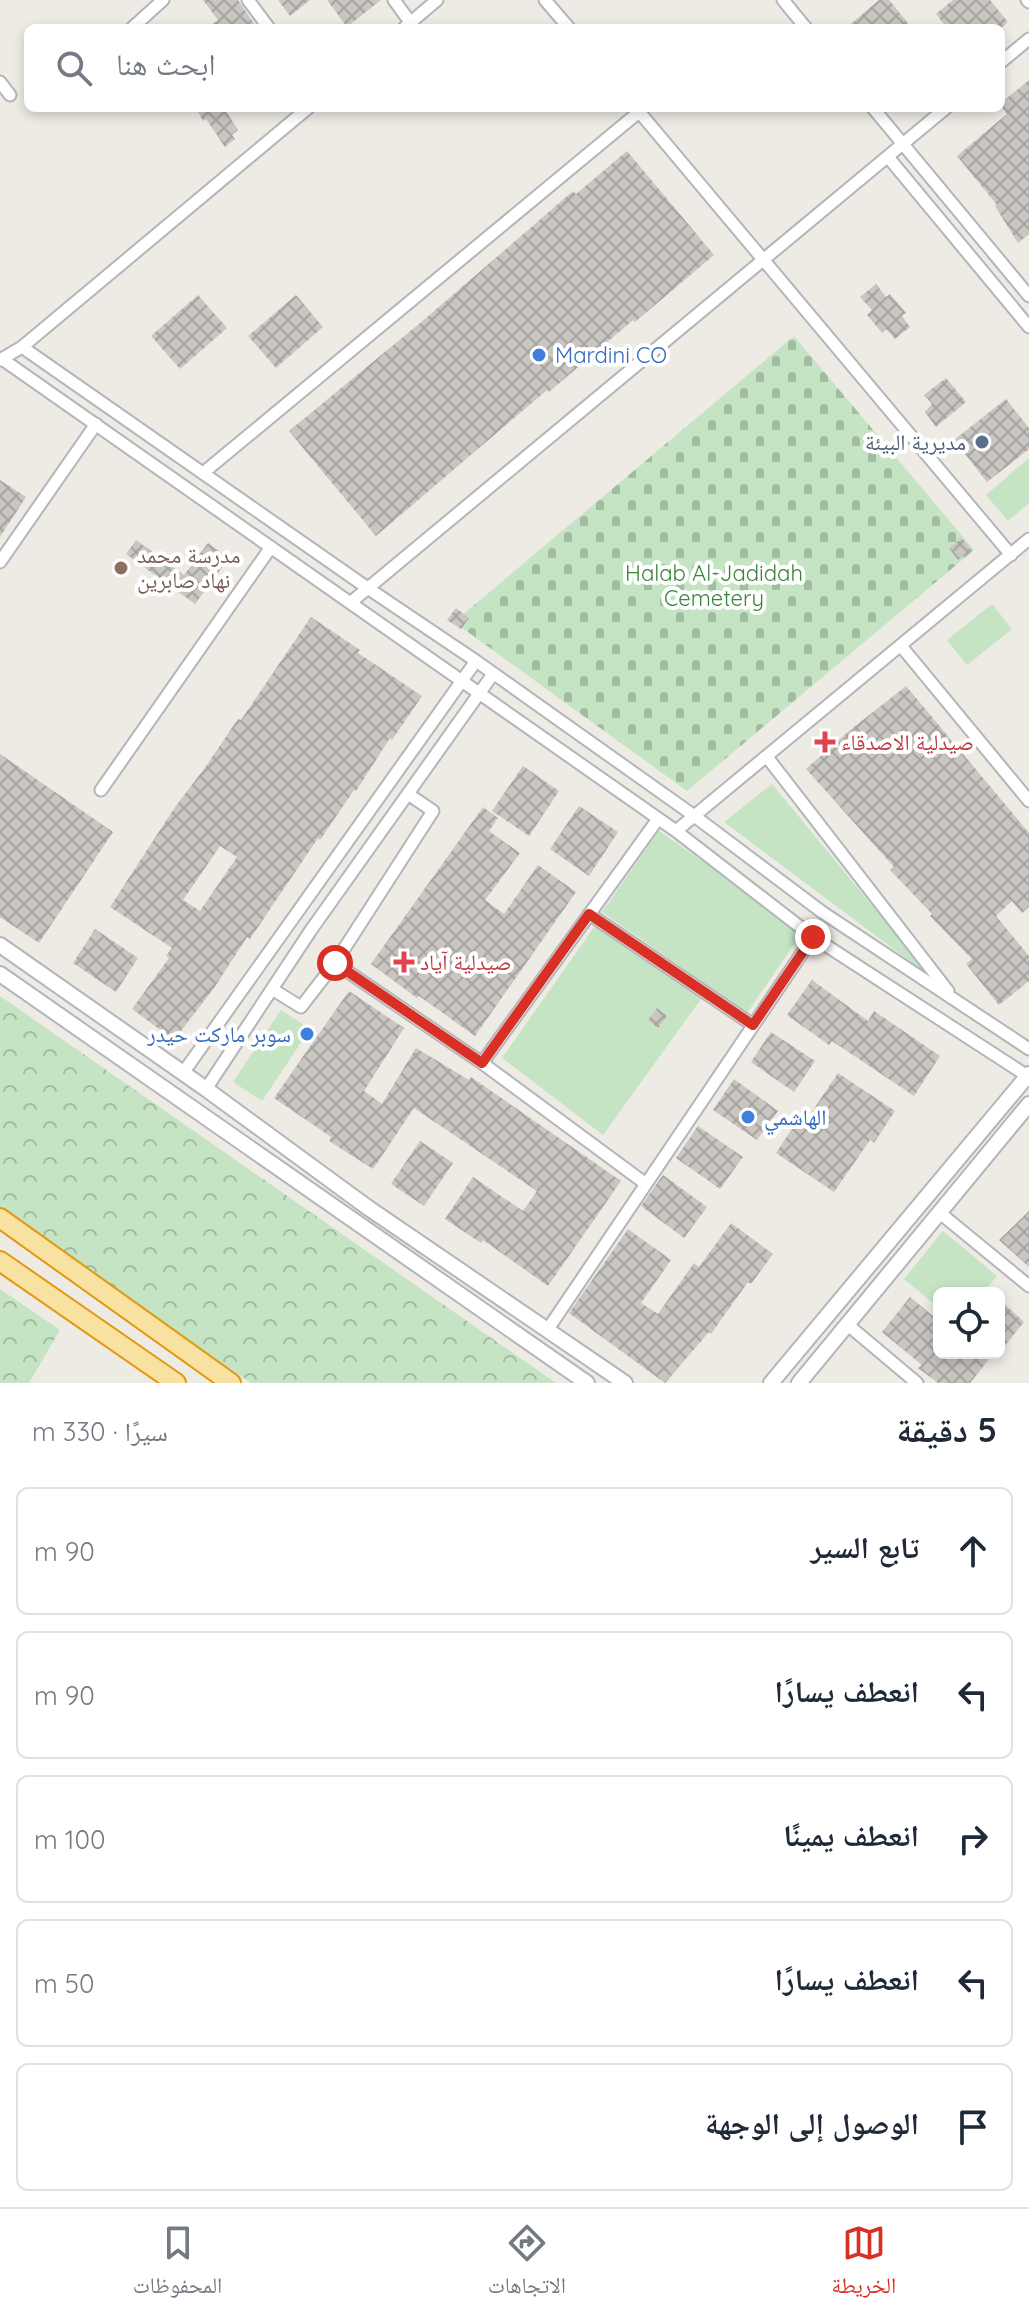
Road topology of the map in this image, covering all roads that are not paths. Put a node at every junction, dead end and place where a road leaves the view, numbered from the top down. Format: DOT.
graph roads {
  1 [pos="163,0"];
  2 [pos="248,0"];
  3 [pos="394,0"];
  4 [pos="437,0"];
  5 [pos="545,0"];
  6 [pos="783,0"];
  7 [pos="136,24"];
  8 [pos="266,24"];
  9 [pos="406,24"];
  10 [pos="408,24"];
  11 [pos="566,24"];
  12 [pos="803,24"];
  13 [pos="1029,39"];
  14 [pos="1005,59"];
  15 [pos="0,82"];
  16 [pos="10,95"];
  17 [pos="303,112"];
  18 [pos="635,112"];
  19 [pos="639,112"];
  20 [pos="876,112"];
  21 [pos="941,112"];
  22 [pos="903,144"];
  23 [pos="888,157"];
  24 [pos="764,260"];
  25 [pos="1029,296"];
  26 [pos="1029,327"];
  27 [pos="22,347"];
  28 [pos="1,359"];
  29 [pos="96,424"];
  30 [pos="203,473"];
  31 [pos="1029,539"];
  32 [pos="271,547"];
  33 [pos="1011,555"];
  34 [pos="0,562"];
  35 [pos="369,589"];
  36 [pos="350,603"];
  37 [pos="901,646"];
  38 [pos="476,661"];
  39 [pos="493,674"];
  40 [pos="462,682"];
  41 [pos="479,695"];
  42 [pos="767,757"];
  43 [pos="101,790"];
  44 [pos="408,794"];
  45 [pos="1027,794"];
  46 [pos="693,815"];
  47 [pos="658,819"];
  48 [pos="676,831"];
  49 [pos="589,914"];
  50 [pos="293,918"];
  51 [pos="311,930"];
  52 [pos="813,937"];
  53 [pos="0,945"];
  54 [pos="335,963"];
  55 [pos="0,974"];
  56 [pos="272,989"];
  57 [pos="954,1000"];
  58 [pos="753,1025"];
  59 [pos="1029,1049"];
  60 [pos="482,1063"];
  61 [pos="183,1073"];
  62 [pos="1028,1075"];
  63 [pos="206,1089"];
  64 [pos="1029,1104"];
  65 [pos="646,1184"];
  66 [pos="940,1213"];
  67 [pos="0,1218"];
  68 [pos="0,1261"];
  69 [pos="1029,1286"];
  70 [pos="848,1325"];
  71 [pos="548,1329"];
  72 [pos="176,1383"];
  73 [pos="231,1383"];
  74 [pos="587,1383"];
  75 [pos="625,1383"];
  76 [pos="771,1383"];
  77 [pos="799,1383"];
  78 [pos="917,1383"];
  1 -- 7 [label="street"];
  2 -- 8 [label="street"];
  3 -- 9 [label="street"];
  4 -- 10 [label="street"];
  5 -- 11 [label="street"];
  6 -- 12 [label="street"];
  13 -- 14 [label="street"];
  15 -- 16 [label="street"];
  17 -- 27 [label="street"];
  18 -- 30 [label="street"];
  19 -- 24 [label="street"];
  20 -- 22 [label="street"];
  21 -- 22 [label="street"];
  22 -- 23 [label="street"];
  22 -- 25 [label="street"];
  23 -- 24 [label="street"];
  23 -- 26 [label="street"];
  24 -- 33 [label="street"];
  24 -- 35 [label="street"];
  27 -- 28 [label="street"];
  27 -- 30 [label="street"];
  28 -- 29 [label="street"];
  29 -- 32 [label="street"];
  29 -- 34 [label="street"];
  30 -- 35 [label="street"];
  31 -- 33 [label="street"];
  32 -- 36 [label="street"];
  32 -- 43 [label="street"];
  33 -- 37 [label="street"];
  35 -- 36 [label="street"];
  35 -- 38 [label="street"];
  36 -- 40 [label="street"];
  37 -- 42 [label="street"];
  37 -- 45 [label="street"];
  38 -- 39 [label="street"];
  38 -- 40 [label="street"];
  39 -- 41 [label="street"];
  39 -- 46 [label="street"];
  40 -- 41 [label="street"];
  40 -- 50 [label="street"];
  41 -- 44 [label="street"];
  41 -- 47 [label="street"];
  42 -- 46 [label="street"];
  42 -- 57 [label="street"];
  44 -- 51 [label="street"];
  44 -- 54 [label="street"];
  46 -- 48 [label="street"];
  46 -- 57 [label="street"];
  47 -- 48 [label="street"];
  47 -- 49 [label="street"];
  48 -- 52 [label="street"];
  49 -- 58 [label="street"];
  49 -- 60 [label="street"];
  50 -- 51 [label="street"];
  50 -- 61 [label="street"];
  51 -- 56 [label="street"];
  52 -- 58 [label="street"];
  52 -- 62 [label="street"];
  53 -- 61 [label="street"];
  54 -- 56 [label="street"];
  54 -- 60 [label="street"];
  55 -- 74 [label="street"];
  56 -- 63 [label="street"];
  57 -- 59 [label="street"];
  58 -- 65 [label="street"];
  60 -- 65 [label="street"];
  61 -- 63 [label="street"];
  62 -- 76 [label="street"];
  63 -- 71 [label="street"];
  64 -- 66 [label="street"];
  65 -- 71 [label="street"];
  66 -- 69 [label="street"];
  66 -- 70 [label="street"];
  67 -- 73 [label="highway"];
  68 -- 72 [label="highway"];
  70 -- 77 [label="street"];
  70 -- 78 [label="street"];
  71 -- 75 [label="street"];
}
